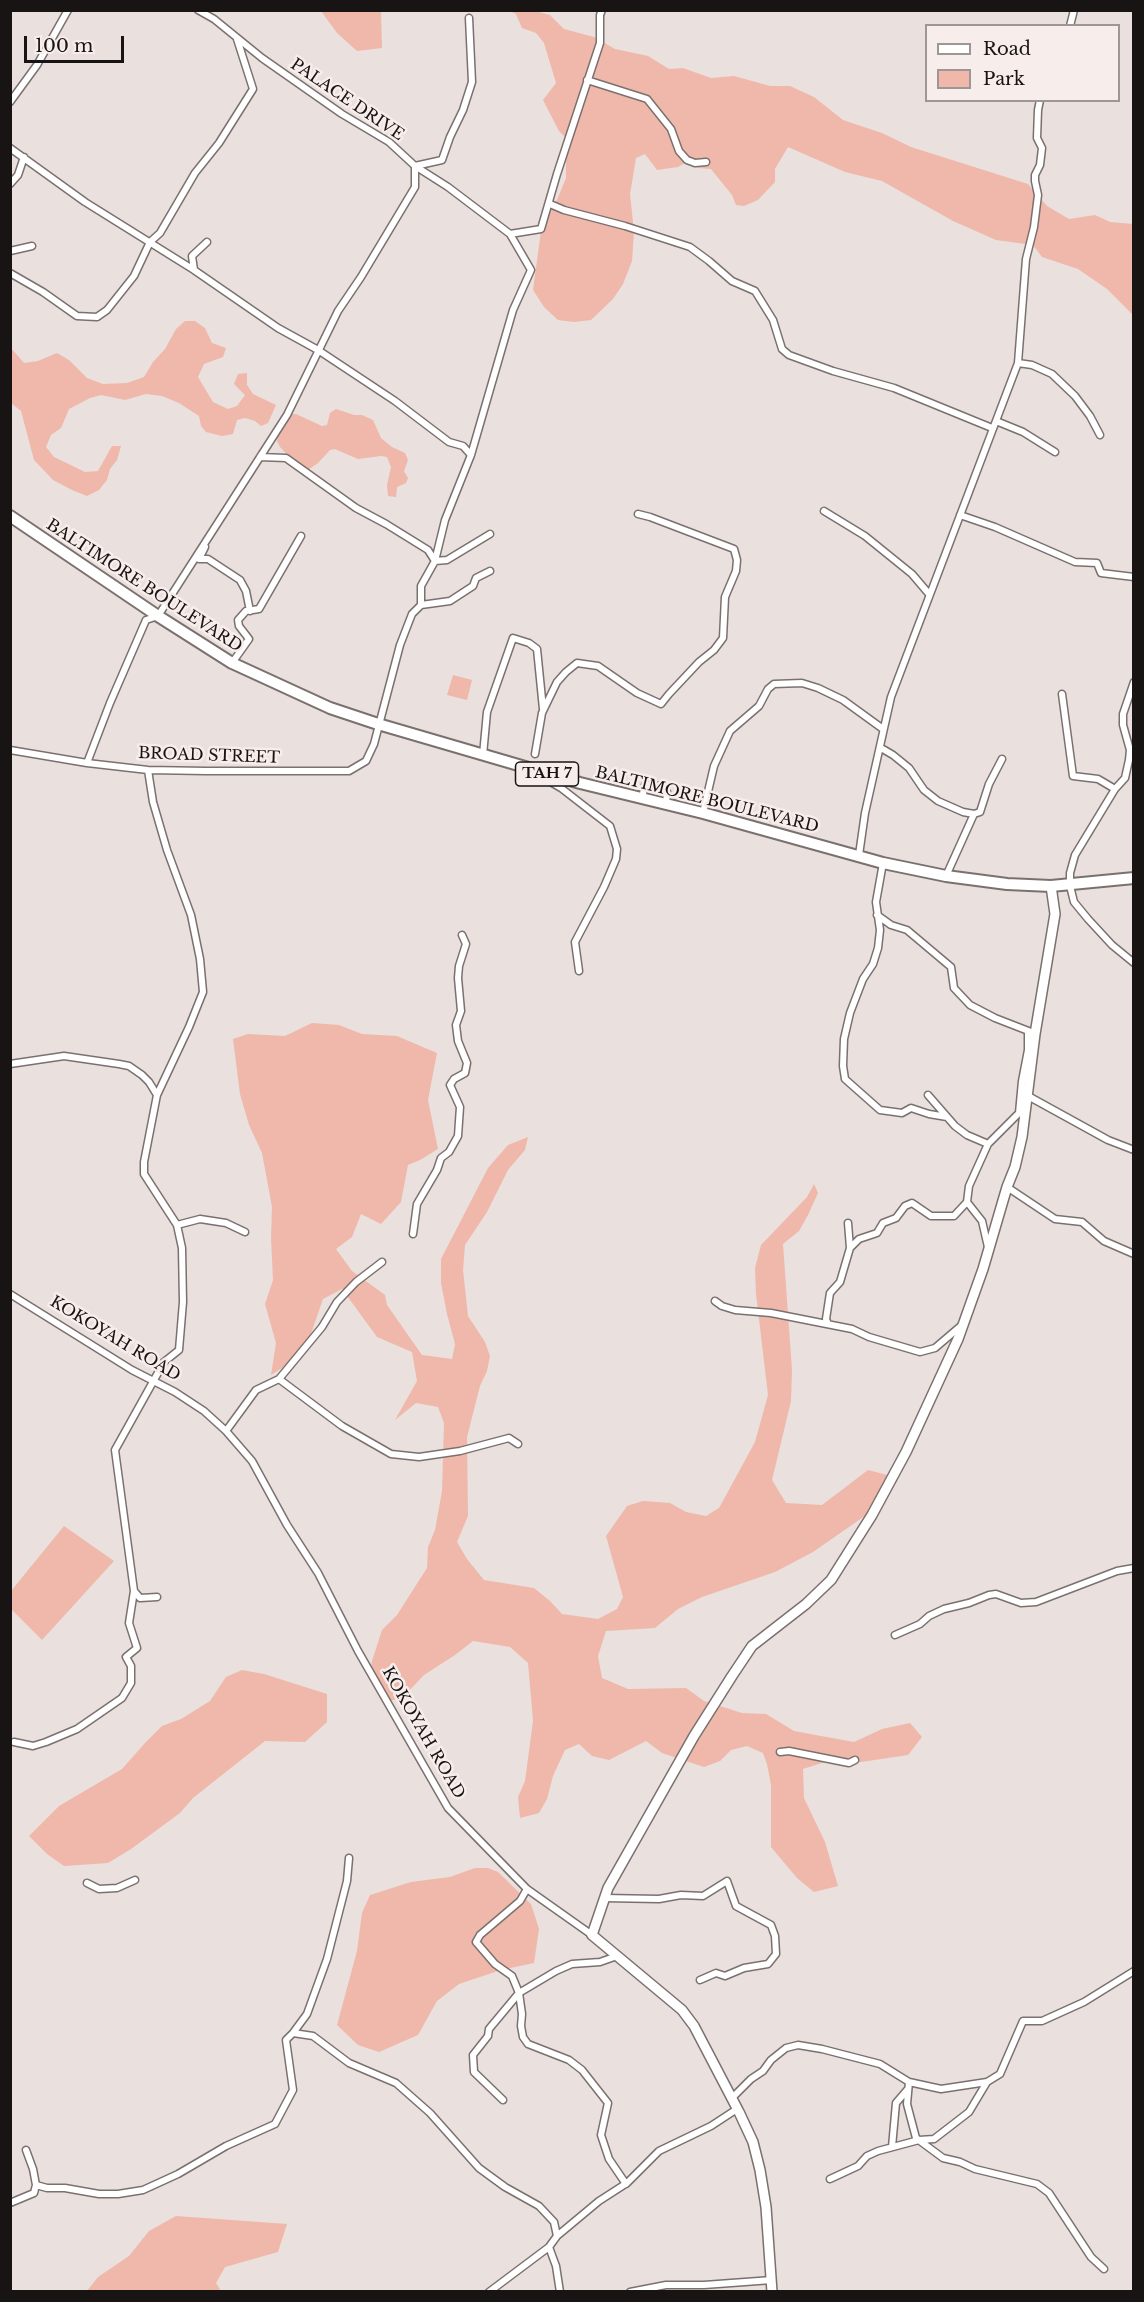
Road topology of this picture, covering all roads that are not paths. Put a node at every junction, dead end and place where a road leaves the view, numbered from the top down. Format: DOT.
graph roads {
  1 [pos="68,10"];
  2 [pos="198,10"];
  3 [pos="602,10"];
  4 [pos="469,18"];
  5 [pos="237,39"];
  6 [pos="587,80"];
  7 [pos="10,102"];
  8 [pos="1040,102"];
  9 [pos="10,148"];
  10 [pos="24,157"];
  11 [pos="705,162"];
  12 [pos="415,166"];
  13 [pos="10,184"];
  14 [pos="550,204"];
  15 [pos="510,234"];
  16 [pos="150,242"];
  17 [pos="207,242"];
  18 [pos="32,246"];
  19 [pos="10,251"];
  20 [pos="194,270"];
  21 [pos="10,273"];
  22 [pos="318,350"];
  23 [pos="1018,363"];
  24 [pos="996,421"];
  25 [pos="992,428"];
  26 [pos="1100,435"];
  27 [pos="272,438"];
  28 [pos="1055,452"];
  29 [pos="471,455"];
  30 [pos="824,511"];
  31 [pos="638,514"];
  32 [pos="960,515"];
  33 [pos="10,516"];
  34 [pos="211,533"];
  35 [pos="490,534"];
  36 [pos="301,536"];
  37 [pos="435,561"];
  38 [pos="490,571"];
  39 [pos="1134,577"];
  40 [pos="929,594"];
  41 [pos="421,605"];
  42 [pos="250,611"];
  43 [pos="158,616"];
  44 [pos="232,663"];
  45 [pos="1134,682"];
  46 [pos="1062,694"];
  47 [pos="542,713"];
  48 [pos="378,724"];
  49 [pos="883,729"];
  50 [pos="881,748"];
  51 [pos="10,750"];
  52 [pos="536,754"];
  53 [pos="483,756"];
  54 [pos="1002,759"];
  55 [pos="87,763"];
  56 [pos="529,769"];
  57 [pos="148,770"];
  58 [pos="1115,789"];
  59 [pos="642,798"];
  60 [pos="666,804"];
  61 [pos="703,813"];
  62 [pos="974,813"];
  63 [pos="859,855"];
  64 [pos="883,863"];
  65 [pos="946,876"];
  66 [pos="1134,878"];
  67 [pos="1051,886"];
  68 [pos="1070,886"];
  69 [pos="876,915"];
  70 [pos="462,935"];
  71 [pos="1134,963"];
  72 [pos="579,971"];
  73 [pos="1032,1033"];
  74 [pos="10,1064"];
  75 [pos="157,1095"];
  76 [pos="928,1095"];
  77 [pos="1028,1096"];
  78 [pos="947,1118"];
  79 [pos="988,1144"];
  80 [pos="1134,1150"];
  81 [pos="1007,1187"];
  82 [pos="967,1202"];
  83 [pos="848,1223"];
  84 [pos="177,1225"];
  85 [pos="245,1232"];
  86 [pos="413,1234"];
  87 [pos="850,1248"];
  88 [pos="989,1251"];
  89 [pos="1134,1254"];
  90 [pos="382,1262"];
  91 [pos="10,1294"];
  92 [pos="715,1301"];
  93 [pos="828,1324"];
  94 [pos="963,1325"];
  95 [pos="279,1379"];
  96 [pos="153,1382"];
  97 [pos="226,1431"];
  98 [pos="518,1444"];
  99 [pos="1134,1568"];
  100 [pos="134,1591"];
  101 [pos="157,1598"];
  102 [pos="895,1635"];
  103 [pos="14,1742"];
  104 [pos="780,1752"];
  105 [pos="855,1760"];
  106 [pos="349,1858"];
  107 [pos="135,1880"];
  108 [pos="87,1883"];
  109 [pos="527,1889"];
  110 [pos="604,1898"];
  111 [pos="592,1935"];
  112 [pos="618,1955"];
  113 [pos="1134,1971"];
  114 [pos="700,1980"];
  115 [pos="519,1993"];
  116 [pos="293,2033"];
  117 [pos="987,2082"];
  118 [pos="909,2085"];
  119 [pos="731,2099"];
  120 [pos="503,2100"];
  121 [pos="737,2109"];
  122 [pos="919,2140"];
  123 [pos="892,2147"];
  124 [pos="26,2150"];
  125 [pos="830,2179"];
  126 [pos="626,2184"];
  127 [pos="36,2185"];
  128 [pos="10,2204"];
  129 [pos="557,2236"];
  130 [pos="549,2247"];
  131 [pos="1104,2269"];
  132 [pos="772,2280"];
  133 [pos="489,2292"];
  134 [pos="560,2292"];
  135 [pos="630,2292"];
  136 [pos="772,2292"];
  1 -- 7 [label="street"];
  2 -- 5 [label="street, PALACE DRIVE"];
  3 -- 6 [label="street"];
  4 -- 12 [label="street"];
  5 -- 12 [label="street, PALACE DRIVE"];
  5 -- 16 [label="street"];
  6 -- 11 [label="street"];
  6 -- 14 [label="street"];
  8 -- 23 [label="street"];
  9 -- 10 [label="street"];
  10 -- 13 [label="street"];
  10 -- 16 [label="street"];
  12 -- 15 [label="street, PALACE DRIVE"];
  12 -- 22 [label="street"];
  14 -- 15 [label="street"];
  14 -- 25 [label="street"];
  15 -- 29 [label="street, BROAD STREET"];
  16 -- 20 [label="street"];
  16 -- 21 [label="street"];
  17 -- 20 [label="street"];
  18 -- 19 [label="street"];
  20 -- 22 [label="street"];
  22 -- 27 [label="street"];
  22 -- 29 [label="street"];
  23 -- 24 [label="street"];
  23 -- 26 [label="street"];
  24 -- 25 [label="street"];
  24 -- 28 [label="street"];
  25 -- 32 [label="street"];
  27 -- 34 [label="street"];
  27 -- 37 [label="street"];
  29 -- 37 [label="street, BROAD STREET"];
  30 -- 40 [label="street"];
  31 -- 47 [label="street"];
  32 -- 39 [label="street"];
  32 -- 40 [label="street"];
  33 -- 43 [label="highway, BALTIMORE BOULEVARD / TAH 7"];
  34 -- 42 [label="street"];
  34 -- 43 [label="street"];
  35 -- 37 [label="street"];
  36 -- 42 [label="street"];
  37 -- 41 [label="street, BROAD STREET"];
  38 -- 41 [label="street"];
  40 -- 49 [label="street"];
  41 -- 48 [label="street, BROAD STREET"];
  42 -- 44 [label="street"];
  43 -- 44 [label="highway, BALTIMORE BOULEVARD / TAH 7"];
  43 -- 55 [label="street"];
  44 -- 48 [label="highway, BALTIMORE BOULEVARD / TAH 7"];
  45 -- 58 [label="street"];
  46 -- 58 [label="street"];
  47 -- 52 [label="street"];
  47 -- 53 [label="street"];
  48 -- 53 [label="highway, BALTIMORE BOULEVARD / TAH 7"];
  48 -- 57 [label="street, BROAD STREET"];
  49 -- 50 [label="street"];
  49 -- 61 [label="street"];
  50 -- 62 [label="street"];
  50 -- 63 [label="street"];
  51 -- 55 [label="street, BROAD STREET"];
  53 -- 56 [label="highway, BALTIMORE BOULEVARD / TAH 7"];
  54 -- 62 [label="street"];
  55 -- 57 [label="street, BROAD STREET"];
  56 -- 59 [label="highway, BALTIMORE BOULEVARD / TAH 7"];
  56 -- 72 [label="street"];
  57 -- 75 [label="street"];
  58 -- 68 [label="street"];
  59 -- 60 [label="highway, BALTIMORE BOULEVARD / TAH 7"];
  59 -- 60 [label="street"];
  60 -- 61 [label="highway, BALTIMORE BOULEVARD / TAH 7"];
  61 -- 63 [label="highway, BALTIMORE BOULEVARD / TAH 7"];
  62 -- 65 [label="street"];
  63 -- 64 [label="highway, BALTIMORE BOULEVARD / TAH 7"];
  64 -- 65 [label="highway, BALTIMORE BOULEVARD / TAH 7"];
  64 -- 69 [label="street"];
  65 -- 67 [label="highway, BALTIMORE BOULEVARD / TAH 7"];
  66 -- 68 [label="highway, BALTIMORE BOULEVARD / TAH 7"];
  67 -- 68 [label="highway, BALTIMORE BOULEVARD / TAH 7"];
  67 -- 73 [label="main road"];
  68 -- 71 [label="street"];
  69 -- 73 [label="street"];
  69 -- 78 [label="street"];
  70 -- 86 [label="street"];
  73 -- 77 [label="main road"];
  73 -- 79 [label="street"];
  74 -- 75 [label="street"];
  75 -- 84 [label="street"];
  76 -- 78 [label="street"];
  77 -- 80 [label="street"];
  77 -- 81 [label="main road"];
  78 -- 79 [label="street"];
  79 -- 82 [label="street"];
  81 -- 88 [label="main road"];
  81 -- 89 [label="street"];
  82 -- 87 [label="street"];
  82 -- 88 [label="street"];
  83 -- 87 [label="street"];
  84 -- 85 [label="street"];
  84 -- 96 [label="street"];
  87 -- 93 [label="street"];
  88 -- 94 [label="main road"];
  90 -- 95 [label="street"];
  91 -- 96 [label="street, KOKOYAH ROAD"];
  92 -- 93 [label="street"];
  93 -- 94 [label="street"];
  94 -- 110 [label="main road"];
  95 -- 97 [label="street"];
  95 -- 98 [label="street"];
  96 -- 97 [label="street, KOKOYAH ROAD"];
  96 -- 100 [label="street"];
  97 -- 109 [label="street, KOKOYAH ROAD"];
  99 -- 102 [label="street"];
  100 -- 101 [label="street"];
  100 -- 103 [label="street"];
  104 -- 105 [label="street"];
  106 -- 116 [label="street"];
  107 -- 108 [label="street"];
  109 -- 111 [label="street, KOKOYAH ROAD"];
  109 -- 115 [label="street"];
  110 -- 111 [label="main road"];
  110 -- 114 [label="street"];
  111 -- 112 [label="main road, KOKOYAH ROAD"];
  112 -- 115 [label="street"];
  112 -- 119 [label="main road, KOKOYAH ROAD"];
  113 -- 117 [label="street"];
  115 -- 120 [label="street"];
  115 -- 126 [label="street"];
  116 -- 127 [label="street"];
  116 -- 129 [label="street"];
  117 -- 118 [label="street"];
  117 -- 122 [label="street"];
  118 -- 119 [label="street"];
  118 -- 122 [label="street"];
  118 -- 123 [label="street"];
  119 -- 121 [label="main road, KOKOYAH ROAD"];
  121 -- 126 [label="street"];
  121 -- 132 [label="main road, KOKOYAH ROAD"];
  122 -- 123 [label="street"];
  122 -- 131 [label="street"];
  123 -- 125 [label="street"];
  124 -- 127 [label="street"];
  126 -- 129 [label="street"];
  127 -- 128 [label="street"];
  129 -- 130 [label="street"];
  130 -- 133 [label="street"];
  130 -- 134 [label="street"];
  132 -- 135 [label="street"];
  132 -- 136 [label="main road, KOKOYAH ROAD"];
}
